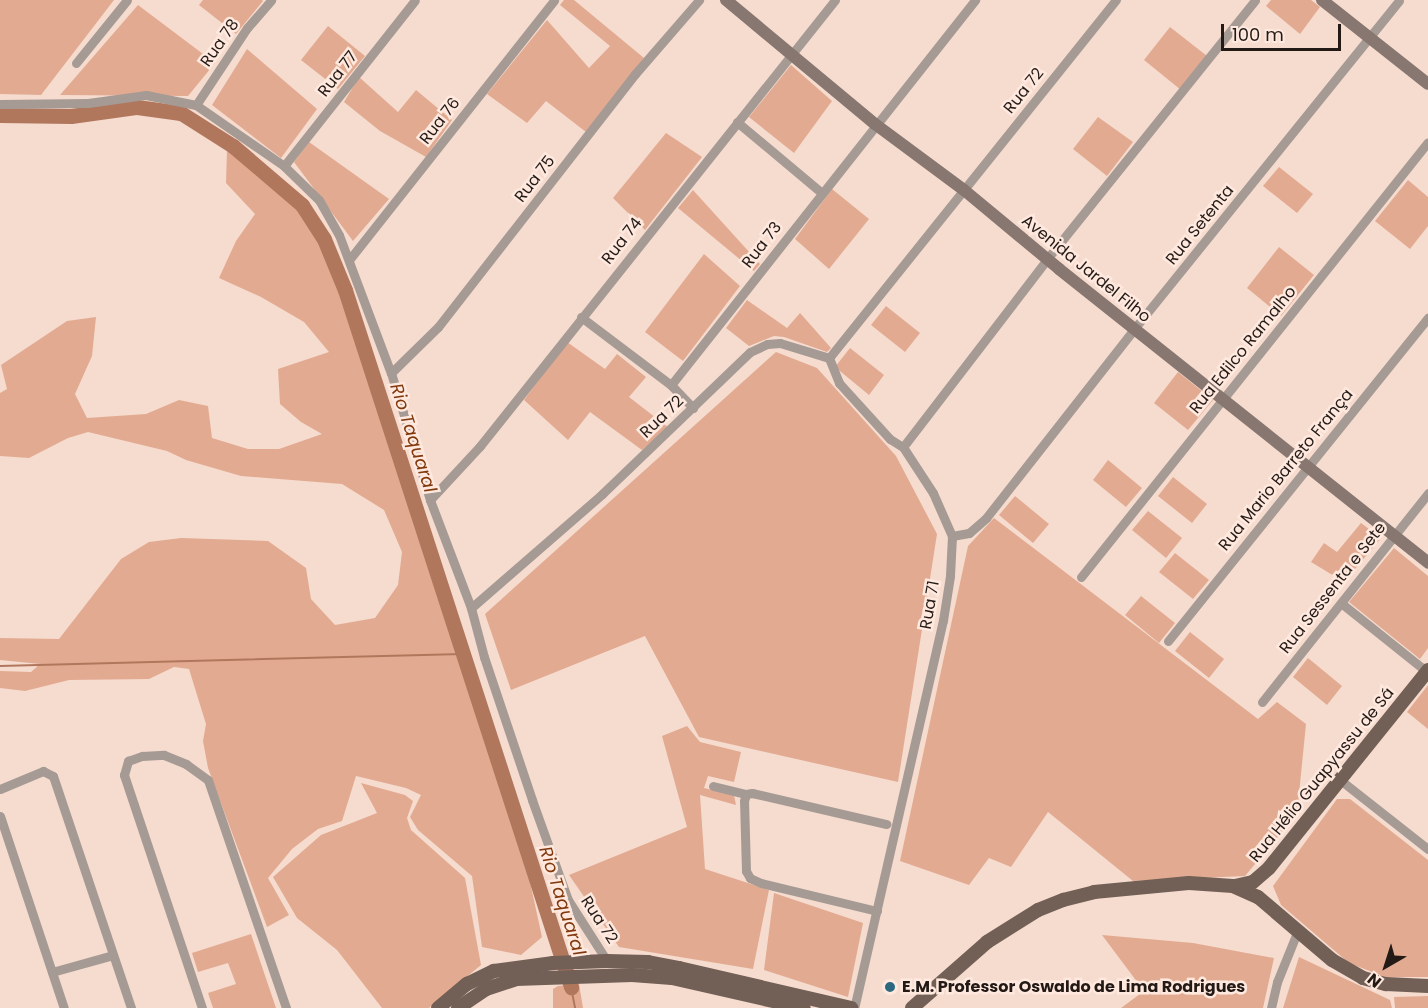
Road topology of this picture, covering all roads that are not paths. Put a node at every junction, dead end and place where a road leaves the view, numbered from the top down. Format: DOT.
graph roads {
  1 [pos="127,0"];
  2 [pos="271,0"];
  3 [pos="415,0"];
  4 [pos="554,0"];
  5 [pos="699,0"];
  6 [pos="726,0"];
  7 [pos="834,0"];
  8 [pos="975,0"];
  9 [pos="1116,0"];
  10 [pos="1255,0"];
  11 [pos="1322,0"];
  12 [pos="1400,0"];
  13 [pos="1370,38"];
  14 [pos="791,54"];
  15 [pos="76,63"];
  16 [pos="1428,84"];
  17 [pos="0,104"];
  18 [pos="196,105"];
  19 [pos="737,122"];
  20 [pos="875,124"];
  21 [pos="1428,142"];
  22 [pos="284,166"];
  23 [pos="964,190"];
  24 [pos="822,193"];
  25 [pos="1047,259"];
  26 [pos="349,261"];
  27 [pos="581,317"];
  28 [pos="1428,318"];
  29 [pos="1134,329"];
  30 [pos="829,358"];
  31 [pos="391,373"];
  32 [pos="671,385"];
  33 [pos="1222,400"];
  34 [pos="693,408"];
  35 [pos="903,447"];
  36 [pos="1308,468"];
  37 [pos="1428,493"];
  38 [pos="430,500"];
  39 [pos="952,536"];
  40 [pos="1394,536"];
  41 [pos="1428,563"];
  42 [pos="1081,577"];
  43 [pos="1341,603"];
  44 [pos="471,608"];
  45 [pos="1168,641"];
  46 [pos="1427,671"];
  47 [pos="1262,702"];
  48 [pos="1339,779"];
  49 [pos="713,786"];
  50 [pos="0,789"];
  51 [pos="746,794"];
  52 [pos="0,816"];
  53 [pos="886,824"];
  54 [pos="1428,849"];
  55 [pos="1269,868"];
  56 [pos="1233,886"];
  57 [pos="1273,908"];
  58 [pos="877,911"];
  59 [pos="1298,930"];
  60 [pos="113,955"];
  61 [pos="607,961"];
  62 [pos="52,972"];
  63 [pos="1428,986"];
  64 [pos="64,1008"];
  65 [pos="131,1008"];
  66 [pos="202,1008"];
  67 [pos="286,1008"];
  68 [pos="438,1008"];
  69 [pos="458,1008"];
  70 [pos="804,1008"];
  71 [pos="853,1008"];
  72 [pos="912,1008"];
  73 [pos="1271,1008"];
  1 -- 15 [label="street"];
  2 -- 18 [label="street, Rua 78"];
  3 -- 22 [label="street, Rua 77"];
  4 -- 26 [label="street, Rua 76"];
  5 -- 31 [label="street, Rua 75"];
  6 -- 14 [label="main road, Avenida Jardel Filho"];
  7 -- 14 [label="street, Rua 74"];
  8 -- 20 [label="street, Rua 73"];
  9 -- 23 [label="street, Rua 72"];
  10 -- 25 [label="street"];
  11 -- 13 [label="main road"];
  12 -- 13 [label="street, Rua Setenta"];
  13 -- 16 [label="main road"];
  13 -- 29 [label="street, Rua Setenta"];
  14 -- 19 [label="street, Rua 74"];
  14 -- 20 [label="main road, Avenida Jardel Filho"];
  17 -- 18 [label="street"];
  18 -- 22 [label="street"];
  19 -- 24 [label="street"];
  19 -- 27 [label="street, Rua 74"];
  20 -- 23 [label="main road, Avenida Jardel Filho"];
  20 -- 24 [label="street, Rua 73"];
  21 -- 33 [label="street, Rua Edilco Ramalho"];
  22 -- 26 [label="street"];
  23 -- 25 [label="main road, Avenida Jardel Filho"];
  23 -- 30 [label="street, Rua 72"];
  24 -- 32 [label="street, Rua 73"];
  25 -- 29 [label="main road, Avenida Jardel Filho"];
  25 -- 35 [label="street"];
  26 -- 31 [label="street"];
  27 -- 32 [label="street"];
  27 -- 38 [label="street, Rua 74"];
  28 -- 36 [label="street, Rua Mario Barreto França"];
  29 -- 33 [label="main road, Avenida Jardel Filho"];
  29 -- 39 [label="street, Rua Setenta"];
  30 -- 34 [label="street, Rua 72"];
  30 -- 35 [label="street, Rua 71"];
  31 -- 38 [label="street"];
  32 -- 34 [label="street"];
  33 -- 36 [label="main road, Avenida Jardel Filho"];
  33 -- 42 [label="street, Rua Edilco Ramalho"];
  34 -- 44 [label="street, Rua 72"];
  35 -- 39 [label="street, Rua 71"];
  36 -- 40 [label="main road, Avenida Jardel Filho"];
  36 -- 45 [label="street, Rua Mario Barreto França"];
  37 -- 40 [label="street, Rua Sessenta e Sete"];
  38 -- 44 [label="street"];
  39 -- 58 [label="street, Rua 71"];
  40 -- 41 [label="main road, Avenida Jardel Filho"];
  40 -- 43 [label="street, Rua Sessenta e Sete"];
  43 -- 46 [label="street"];
  43 -- 47 [label="street, Rua Sessenta e Sete"];
  44 -- 61 [label="street, Rua 72"];
  46 -- 48 [label="main road, Rua Hélio Guapyassu de Sá"];
  48 -- 54 [label="street"];
  48 -- 55 [label="main road, Rua Hélio Guapyassu de Sá"];
  49 -- 51 [label="street"];
  50 -- 60 [label="street"];
  51 -- 53 [label="street"];
  51 -- 58 [label="street"];
  52 -- 62 [label="street"];
  55 -- 56 [label="main road, Rua Hélio Guapyassu de Sá"];
  55 -- 57 [label="main road"];
  56 -- 57 [label="main road"];
  56 -- 72 [label="main road"];
  57 -- 59 [label="main road"];
  58 -- 71 [label="street, Rua 71"];
  59 -- 63 [label="main road"];
  59 -- 73 [label="street"];
  60 -- 62 [label="street"];
  60 -- 65 [label="street"];
  61 -- 68 [label="main road"];
  61 -- 71 [label="main road"];
  62 -- 64 [label="street"];
  66 -- 67 [label="street"];
  69 -- 70 [label="main road"];
}
